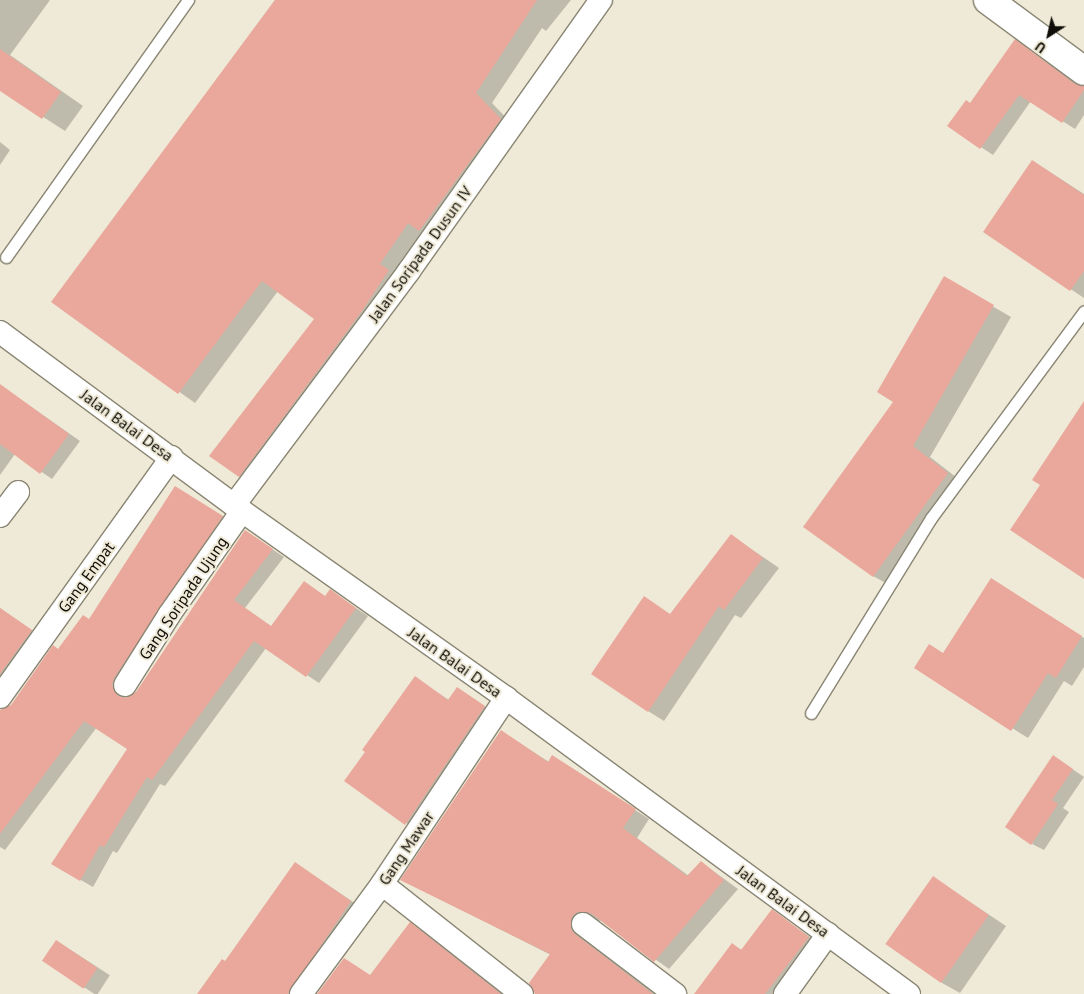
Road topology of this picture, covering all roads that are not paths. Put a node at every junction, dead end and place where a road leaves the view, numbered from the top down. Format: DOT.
graph roads {
  1 [pos="188,0"];
  2 [pos="601,0"];
  3 [pos="988,0"];
  4 [pos="1084,71"];
  5 [pos="6,257"];
  6 [pos="1084,311"];
  7 [pos="0,332"];
  8 [pos="172,457"];
  9 [pos="18,492"];
  10 [pos="238,508"];
  11 [pos="0,516"];
  12 [pos="125,685"];
  13 [pos="0,697"];
  14 [pos="506,698"];
  15 [pos="811,713"];
  16 [pos="382,884"];
  17 [pos="583,924"];
  18 [pos="828,934"];
  19 [pos="301,994"];
  20 [pos="522,994"];
  21 [pos="675,994"];
  22 [pos="785,994"];
  23 [pos="909,994"];
  1 -- 5 [label="lane"];
  2 -- 10 [label="street, Jalan Soripada Dusun IV"];
  3 -- 4 [label="highway"];
  6 -- 15 [label="lane"];
  7 -- 8 [label="street, Jalan Balai Desa"];
  8 -- 10 [label="street, Jalan Balai Desa"];
  8 -- 13 [label="street, Gang Empat"];
  9 -- 11 [label="street"];
  10 -- 12 [label="street, Gang Soripada Ujung"];
  10 -- 14 [label="street, Jalan Balai Desa"];
  14 -- 16 [label="street, Gang Mawar"];
  14 -- 18 [label="street, Jalan Balai Desa"];
  16 -- 19 [label="street, Gang Mawar"];
  16 -- 20 [label="street"];
  17 -- 21 [label="street"];
  18 -- 22 [label="street"];
  18 -- 23 [label="street, Jalan Balai Desa"];
}
